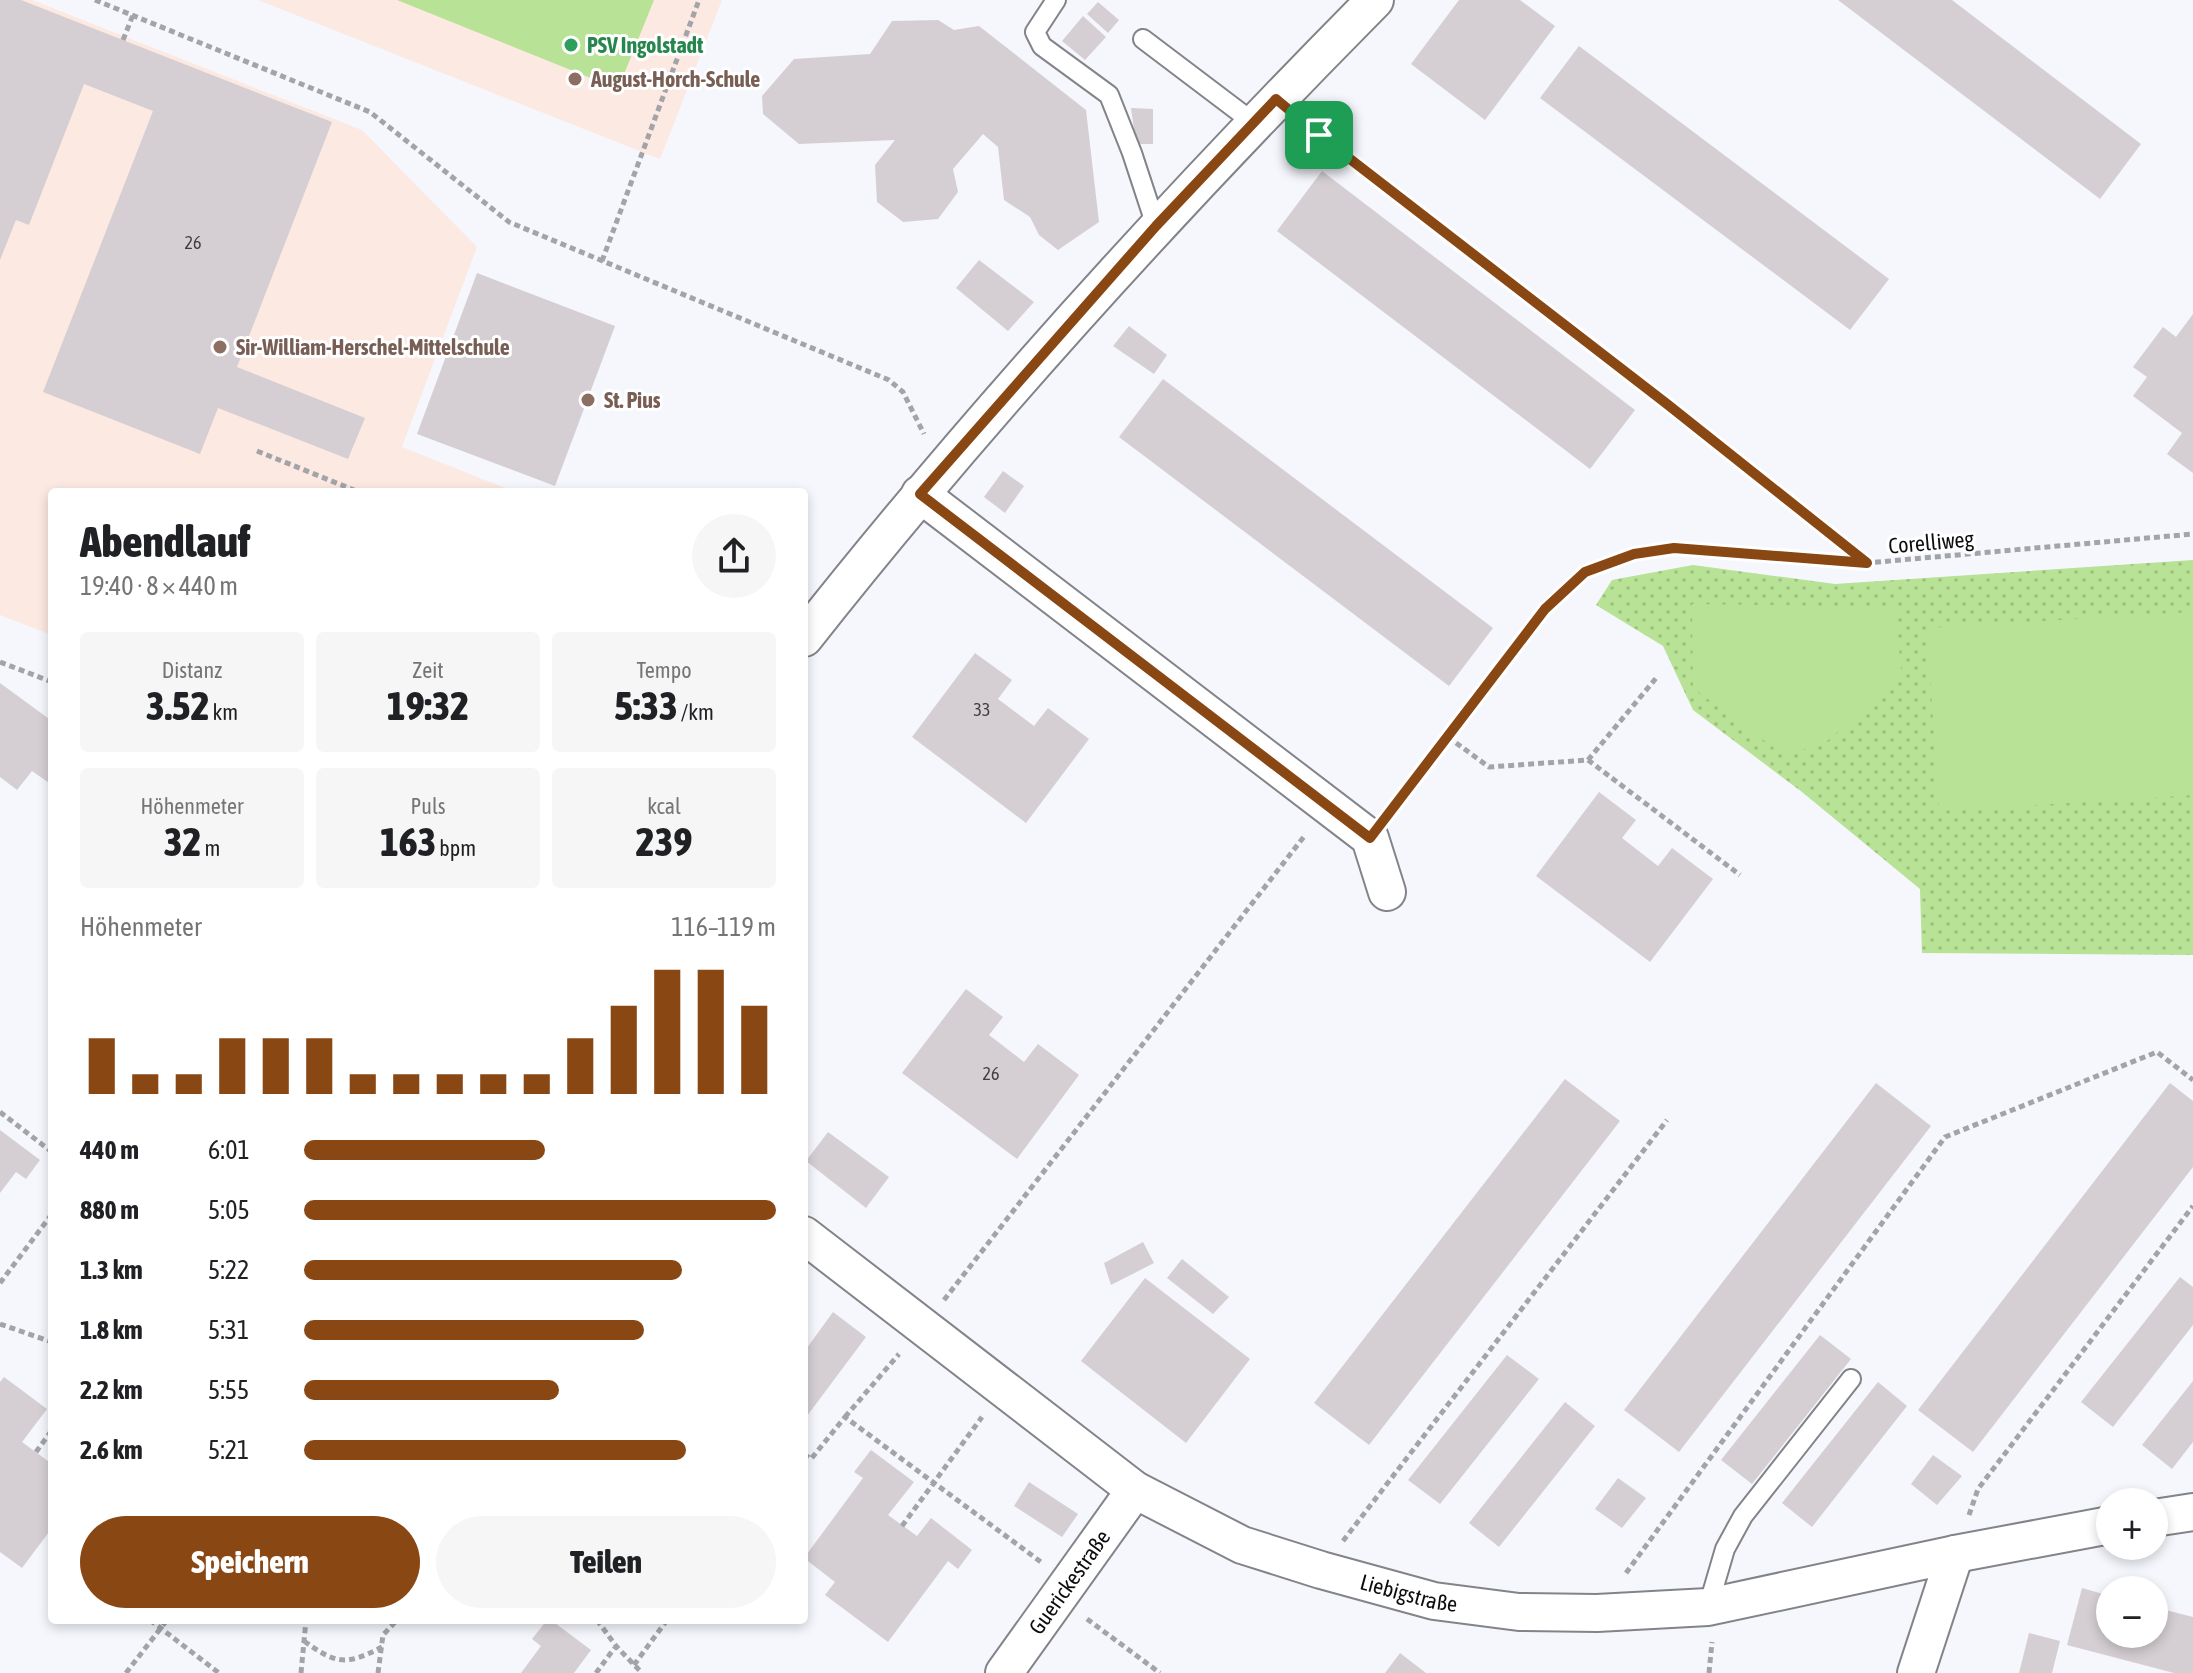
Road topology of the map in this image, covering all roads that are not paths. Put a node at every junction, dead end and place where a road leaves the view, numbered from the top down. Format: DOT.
graph roads {
  1 [pos="1056,0"];
  2 [pos="1375,0"];
  3 [pos="1143,39"];
  4 [pos="1265,111"];
  5 [pos="1156,226"];
  6 [pos="920,494"];
  7 [pos="808,633"];
  8 [pos="1387,892"];
  9 [pos="808,1238"];
  10 [pos="1851,1379"];
  11 [pos="1135,1490"];
  12 [pos="2193,1512"];
  13 [pos="2168,1516"];
  14 [pos="2096,1528"];
  15 [pos="1955,1554"];
  16 [pos="1708,1607"];
  17 [pos="1004,1673"];
  18 [pos="1916,1673"];
  1 -- 5 [label="lane"];
  2 -- 4 [label="street"];
  3 -- 4 [label="lane"];
  4 -- 5 [label="street"];
  5 -- 6 [label="street"];
  6 -- 7 [label="street"];
  6 -- 8 [label="street"];
  9 -- 11 [label="street, Liebigstraße"];
  10 -- 16 [label="lane"];
  11 -- 16 [label="street, Liebigstraße"];
  11 -- 17 [label="street, Guerickestraße"];
  12 -- 13 [label="street"];
  14 -- 15 [label="street, Liebigstraße"];
  15 -- 16 [label="street, Liebigstraße"];
  15 -- 18 [label="street"];
}
